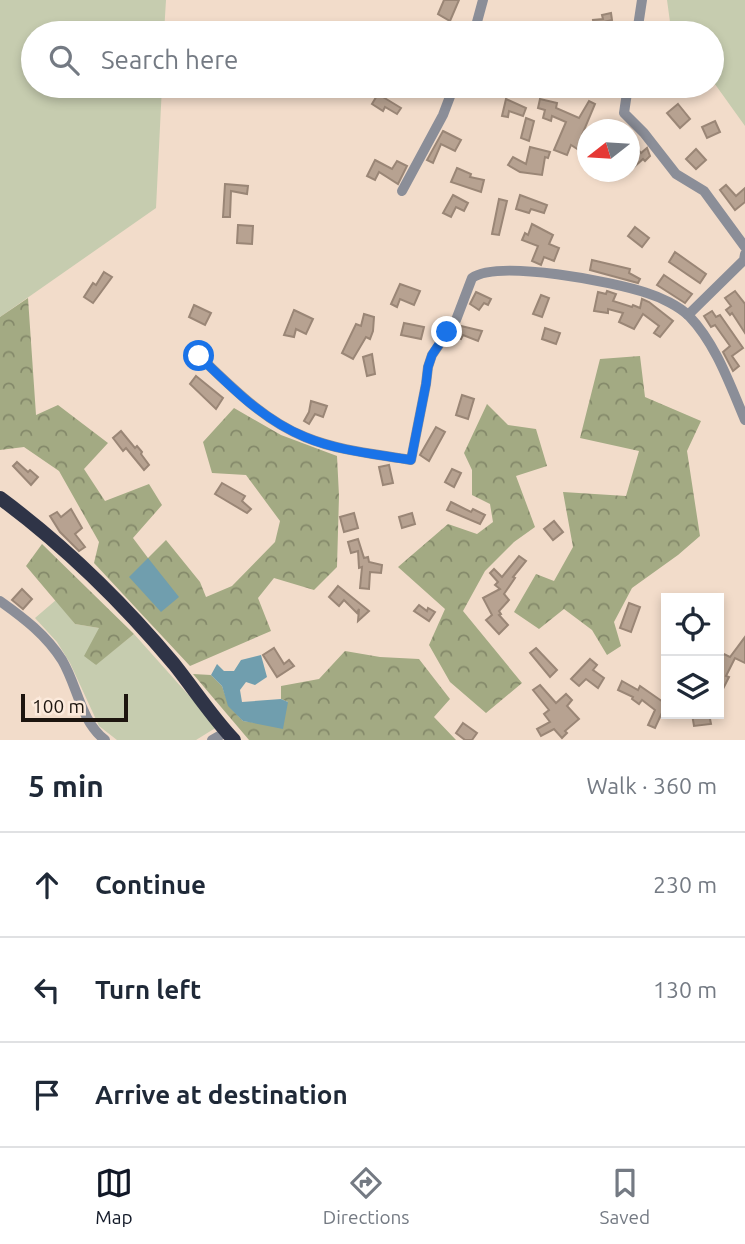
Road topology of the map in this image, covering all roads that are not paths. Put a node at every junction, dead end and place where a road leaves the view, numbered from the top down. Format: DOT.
graph roads {
  1 [pos="484,0"];
  2 [pos="642,0"];
  3 [pos="478,21"];
  4 [pos="639,21"];
  5 [pos="449,98"];
  6 [pos="626,98"];
  7 [pos="402,191"];
  8 [pos="745,247"];
  9 [pos="745,258"];
  10 [pos="688,315"];
  11 [pos="199,356"];
  12 [pos="745,420"];
  13 [pos="0,498"];
  14 [pos="0,601"];
  15 [pos="230,736"];
  16 [pos="105,740"];
  17 [pos="212,740"];
  1 -- 3 [label="street"];
  2 -- 4 [label="street"];
  5 -- 7 [label="street"];
  6 -- 8 [label="street"];
  9 -- 10 [label="street"];
  10 -- 11 [label="street"];
  10 -- 12 [label="street"];
  13 -- 15 [label="highway"];
  14 -- 16 [label="street"];
  15 -- 17 [label="street"];
}
